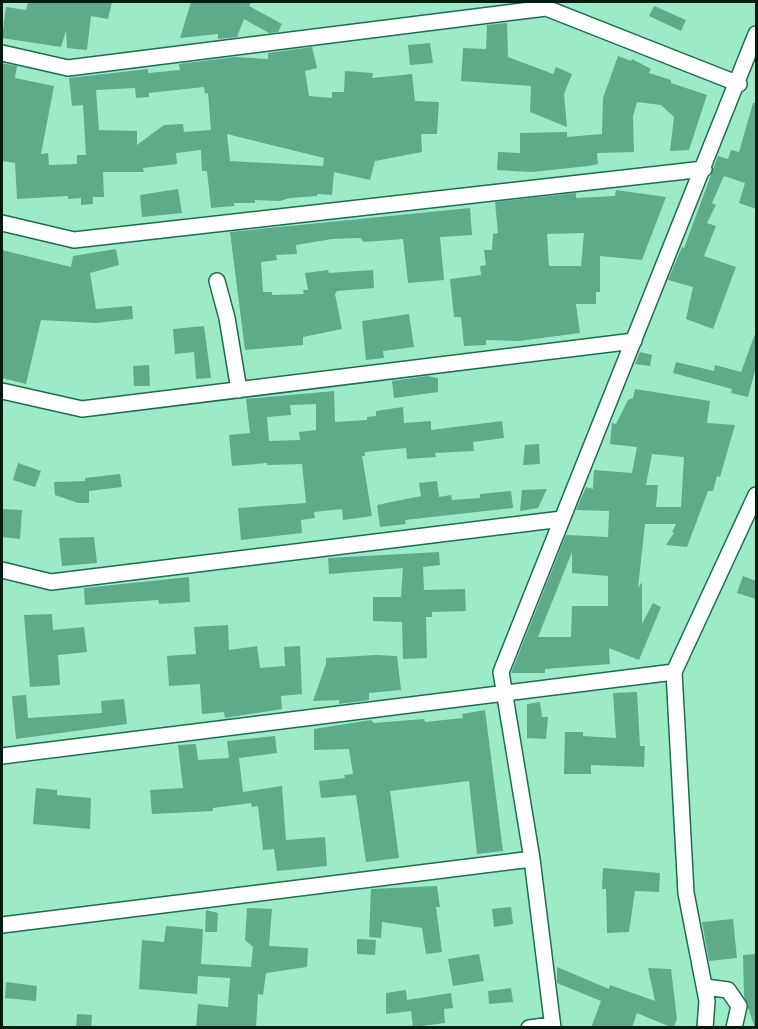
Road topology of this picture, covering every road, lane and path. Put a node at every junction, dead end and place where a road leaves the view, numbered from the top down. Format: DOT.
graph roads {
  1 [pos="756,34"];
  2 [pos="2,53"];
  3 [pos="739,84"];
  4 [pos="704,169"];
  5 [pos="2,223"];
  6 [pos="217,281"];
  7 [pos="634,341"];
  8 [pos="239,390"];
  9 [pos="2,391"];
  10 [pos="756,495"];
  11 [pos="562,519"];
  12 [pos="2,570"];
  13 [pos="674,672"];
  14 [pos="504,692"];
  15 [pos="2,756"];
  16 [pos="532,859"];
  17 [pos="2,925"];
  18 [pos="705,987"];
  19 [pos="553,1026"];
  20 [pos="529,1028"];
  21 [pos="705,1028"];
  22 [pos="734,1028"];
  1 -- 3 [label="street"];
  2 -- 3 [label="street"];
  3 -- 4 [label="street"];
  4 -- 5 [label="street"];
  4 -- 7 [label="street"];
  6 -- 8 [label="street"];
  7 -- 8 [label="street"];
  7 -- 11 [label="street"];
  8 -- 9 [label="street"];
  10 -- 13 [label="street"];
  11 -- 12 [label="street"];
  11 -- 14 [label="street"];
  13 -- 14 [label="street"];
  13 -- 18 [label="street"];
  14 -- 15 [label="street"];
  14 -- 16 [label="street"];
  16 -- 17 [label="street"];
  16 -- 19 [label="street"];
  18 -- 21 [label="street"];
  18 -- 22 [label="street"];
  19 -- 20 [label="street"];
}
